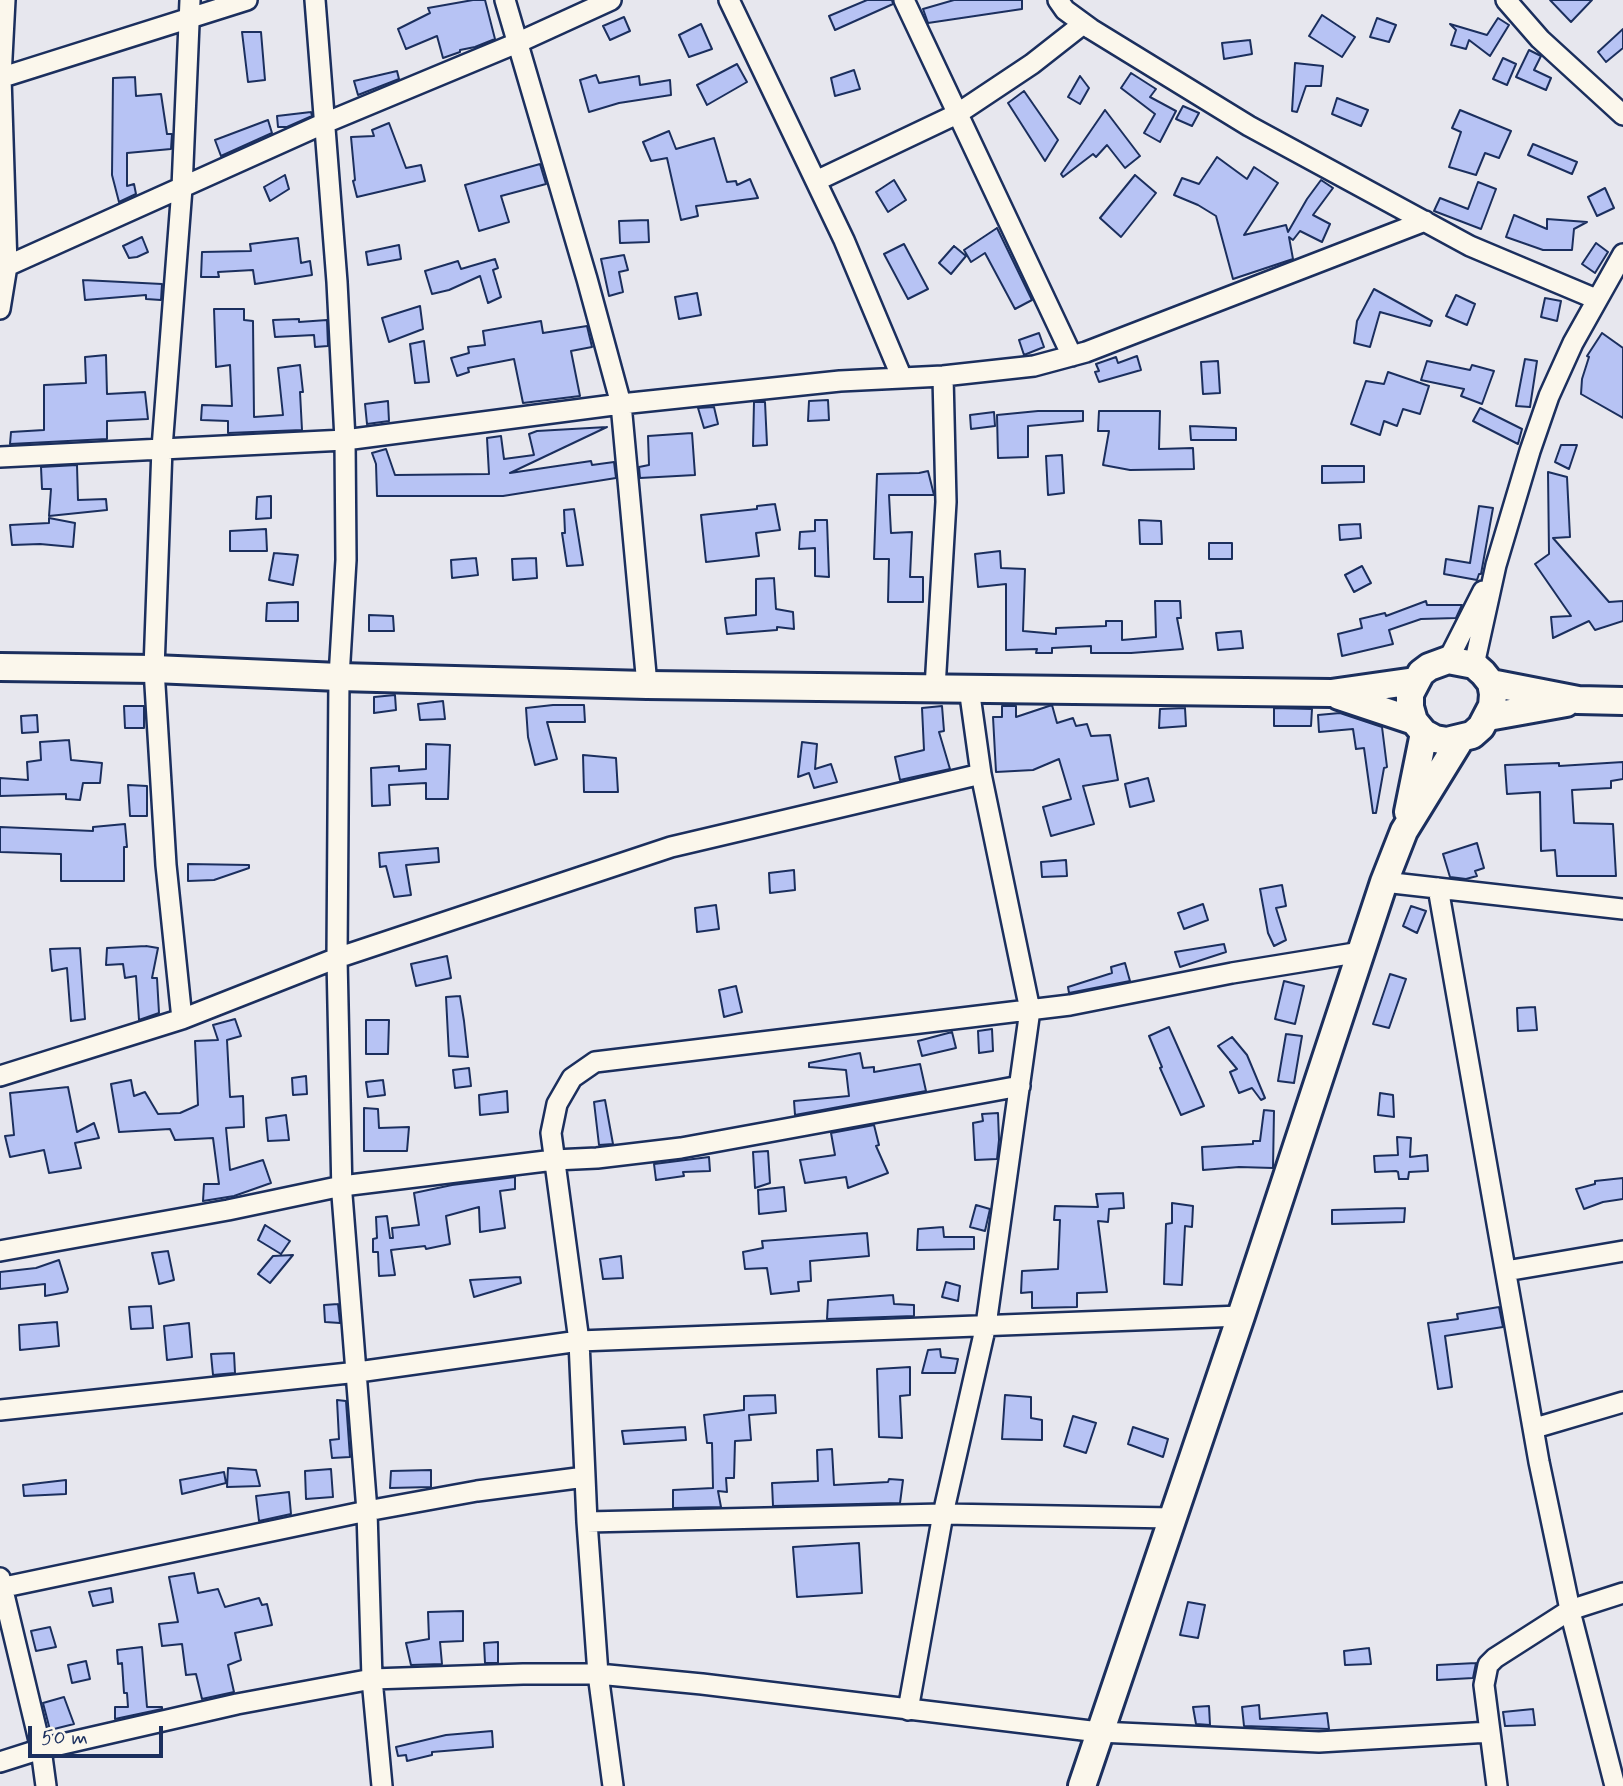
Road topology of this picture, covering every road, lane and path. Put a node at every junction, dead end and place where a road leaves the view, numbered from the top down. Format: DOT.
graph roads {
  1 [pos="5,0"];
  2 [pos="247,0"];
  3 [pos="315,0"];
  4 [pos="505,0"];
  5 [pos="611,0"];
  6 [pos="729,0"];
  7 [pos="904,0"];
  8 [pos="1058,0"];
  9 [pos="1506,0"];
  10 [pos="190,9"];
  11 [pos="1083,24"];
  12 [pos="517,43"];
  13 [pos="1,78"];
  14 [pos="957,114"];
  15 [pos="1623,115"];
  16 [pos="325,122"];
  17 [pos="816,180"];
  18 [pos="182,188"];
  19 [pos="1425,221"];
  20 [pos="1623,254"];
  21 [pos="7,266"];
  22 [pos="1596,299"];
  23 [pos="0,309"];
  24 [pos="1072,356"];
  25 [pos="943,376"];
  26 [pos="902,378"];
  27 [pos="621,404"];
  28 [pos="345,440"];
  29 [pos="162,448"];
  30 [pos="0,457"];
  31 [pos="0,667"];
  32 [pos="154,669"];
  33 [pos="1471,669"];
  34 [pos="339,677"];
  35 [pos="1415,681"];
  36 [pos="648,685"];
  37 [pos="935,688"];
  38 [pos="968,688"];
  39 [pos="1331,693"];
  40 [pos="1578,700"];
  41 [pos="1623,701"];
  42 [pos="1488,717"];
  43 [pos="1419,727"];
  44 [pos="1460,740"];
  45 [pos="981,774"];
  46 [pos="1404,831"];
  47 [pos="1384,882"];
  48 [pos="1438,888"];
  49 [pos="1623,909"];
  50 [pos="1361,952"];
  51 [pos="337,958"];
  52 [pos="1030,1010"];
  53 [pos="183,1019"];
  54 [pos="0,1076"];
  55 [pos="1020,1086"];
  56 [pos="554,1160"];
  57 [pos="342,1186"];
  58 [pos="0,1251"];
  59 [pos="1623,1251"];
  60 [pos="1506,1271"];
  61 [pos="1241,1316"];
  62 [pos="986,1325"];
  63 [pos="579,1341"];
  64 [pos="358,1372"];
  65 [pos="1623,1402"];
  66 [pos="0,1410"];
  67 [pos="1535,1428"];
  68 [pos="585,1477"];
  69 [pos="367,1511"];
  70 [pos="943,1514"];
  71 [pos="1173,1518"];
  72 [pos="587,1522"];
  73 [pos="1,1584"];
  74 [pos="1623,1593"];
  75 [pos="1570,1610"];
  76 [pos="598,1674"];
  77 [pos="372,1679"];
  78 [pos="908,1710"];
  79 [pos="1099,1732"];
  80 [pos="1490,1732"];
  81 [pos="41,1749"];
  82 [pos="0,1762"];
  83 [pos="46,1786"];
  84 [pos="382,1786"];
  85 [pos="613,1786"];
  86 [pos="1082,1786"];
  87 [pos="1497,1786"];
  88 [pos="1615,1786"];
  1 -- 13 [label="street"];
  2 -- 10 [label="street"];
  3 -- 16 [label="street"];
  4 -- 12 [label="street"];
  5 -- 12 [label="street"];
  6 -- 17 [label="street"];
  7 -- 14 [label="street"];
  8 -- 11 [label="street"];
  9 -- 15 [label="street"];
  10 -- 13 [label="street"];
  10 -- 18 [label="street"];
  11 -- 14 [label="street"];
  11 -- 19 [label="street"];
  12 -- 16 [label="street"];
  12 -- 27 [label="street"];
  13 -- 21 [label="street"];
  14 -- 17 [label="street"];
  14 -- 24 [label="street"];
  16 -- 18 [label="street"];
  16 -- 28 [label="street"];
  17 -- 26 [label="street"];
  18 -- 21 [label="street"];
  18 -- 29 [label="street"];
  19 -- 22 [label="street"];
  19 -- 24 [label="street"];
  20 -- 22 [label="street"];
  21 -- 23 [label="street"];
  22 -- 33 [label="street"];
  24 -- 25 [label="street"];
  25 -- 26 [label="street"];
  25 -- 37 [label="street"];
  26 -- 27 [label="street"];
  27 -- 28 [label="street"];
  27 -- 36 [label="street"];
  28 -- 29 [label="street"];
  28 -- 34 [label="street"];
  29 -- 30 [label="street"];
  29 -- 32 [label="street"];
  31 -- 32 [label="highway"];
  32 -- 34 [label="highway"];
  32 -- 53 [label="street"];
  33 -- 35 [label="highway"];
  33 -- 40 [label="highway"];
  33 -- 42 [label="highway"];
  34 -- 36 [label="highway"];
  34 -- 51 [label="street"];
  35 -- 39 [label="highway"];
  35 -- 43 [label="highway"];
  36 -- 37 [label="highway"];
  37 -- 38 [label="highway"];
  38 -- 39 [label="highway"];
  38 -- 45 [label="street"];
  39 -- 43 [label="highway"];
  40 -- 41 [label="highway"];
  40 -- 42 [label="highway"];
  42 -- 44 [label="highway"];
  43 -- 44 [label="highway"];
  43 -- 46 [label="highway"];
  44 -- 46 [label="highway"];
  45 -- 51 [label="street"];
  45 -- 52 [label="street"];
  46 -- 47 [label="highway"];
  47 -- 48 [label="street"];
  47 -- 50 [label="highway"];
  48 -- 49 [label="street"];
  48 -- 60 [label="street"];
  50 -- 52 [label="street"];
  50 -- 61 [label="highway"];
  51 -- 53 [label="street"];
  51 -- 57 [label="street"];
  52 -- 55 [label="street"];
  52 -- 56 [label="street"];
  53 -- 54 [label="street"];
  55 -- 56 [label="street"];
  55 -- 62 [label="street"];
  56 -- 57 [label="street"];
  56 -- 63 [label="street"];
  57 -- 58 [label="street"];
  57 -- 64 [label="street"];
  59 -- 60 [label="street"];
  60 -- 67 [label="street"];
  61 -- 62 [label="street"];
  61 -- 71 [label="highway"];
  62 -- 63 [label="street"];
  62 -- 70 [label="street"];
  63 -- 64 [label="street"];
  63 -- 68 [label="street"];
  64 -- 66 [label="street"];
  64 -- 69 [label="street"];
  65 -- 67 [label="street"];
  67 -- 75 [label="street"];
  68 -- 69 [label="street"];
  68 -- 72 [label="street"];
  69 -- 73 [label="street"];
  69 -- 77 [label="street"];
  70 -- 71 [label="street"];
  70 -- 72 [label="street"];
  70 -- 78 [label="street"];
  71 -- 79 [label="highway"];
  72 -- 76 [label="street"];
  73 -- 81 [label="street"];
  74 -- 75 [label="street"];
  75 -- 80 [label="street"];
  75 -- 88 [label="street"];
  76 -- 77 [label="street"];
  76 -- 78 [label="street"];
  76 -- 85 [label="street"];
  77 -- 81 [label="street"];
  77 -- 84 [label="street"];
  78 -- 79 [label="street"];
  79 -- 80 [label="street"];
  79 -- 86 [label="highway"];
  80 -- 87 [label="street"];
  81 -- 82 [label="street"];
  81 -- 83 [label="street"];
}
